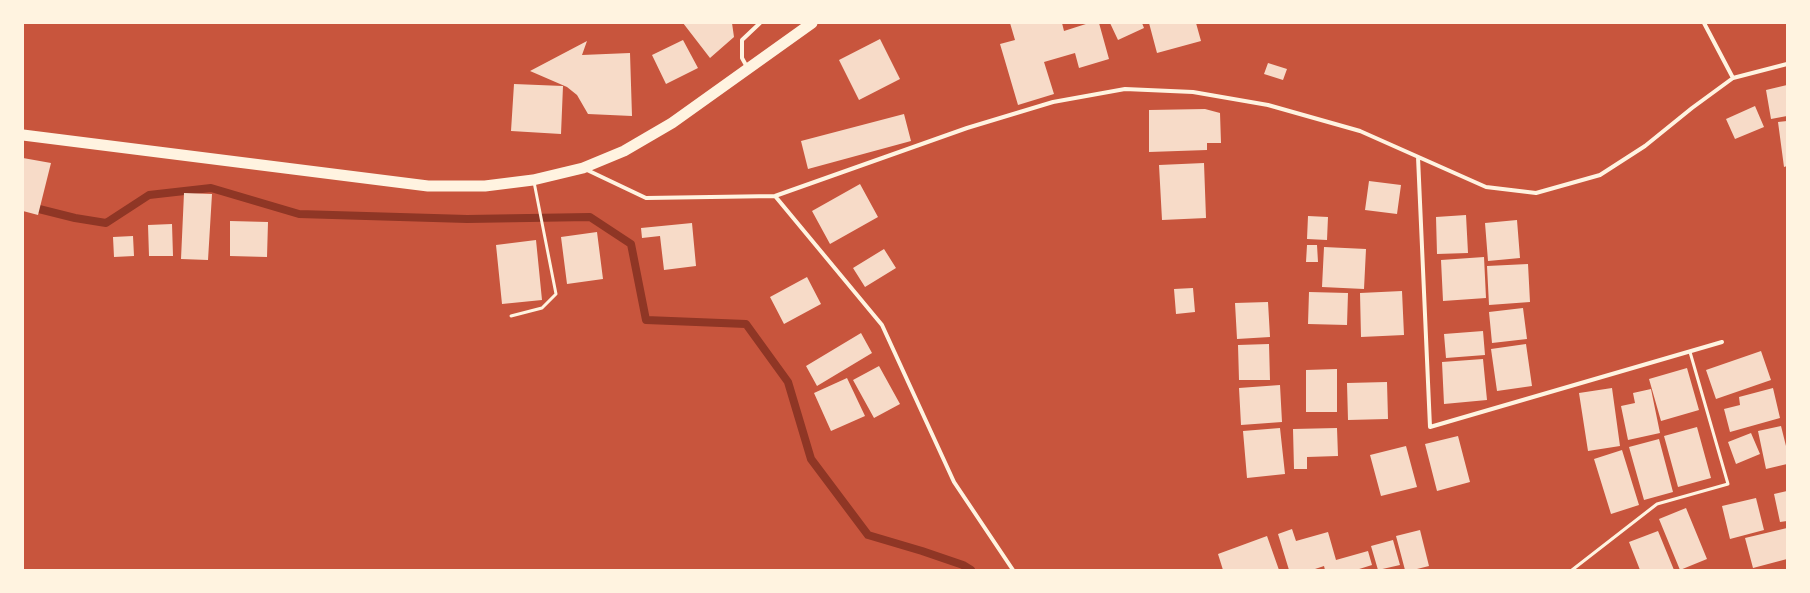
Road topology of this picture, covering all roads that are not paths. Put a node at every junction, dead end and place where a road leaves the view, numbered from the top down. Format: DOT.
graph roads {
  1 [pos="760,23"];
  2 [pos="812,23"];
  3 [pos="1704,23"];
  4 [pos="1787,64"];
  5 [pos="748,69"];
  6 [pos="1733,78"];
  7 [pos="23,135"];
  8 [pos="1418,157"];
  9 [pos="583,168"];
  10 [pos="533,180"];
  11 [pos="775,196"];
  12 [pos="511,316"];
  13 [pos="1722,342"];
  14 [pos="1690,352"];
  15 [pos="1013,570"];
  16 [pos="1572,570"];
  1 -- 5 [label="street"];
  2 -- 5 [label="highway"];
  3 -- 6 [label="street"];
  4 -- 6 [label="street"];
  5 -- 9 [label="highway"];
  6 -- 8 [label="street"];
  7 -- 10 [label="highway"];
  8 -- 11 [label="street"];
  8 -- 14 [label="street"];
  9 -- 10 [label="highway"];
  9 -- 11 [label="street"];
  10 -- 12 [label="lane"];
  11 -- 15 [label="street"];
  13 -- 14 [label="street"];
  14 -- 16 [label="lane"];
}
